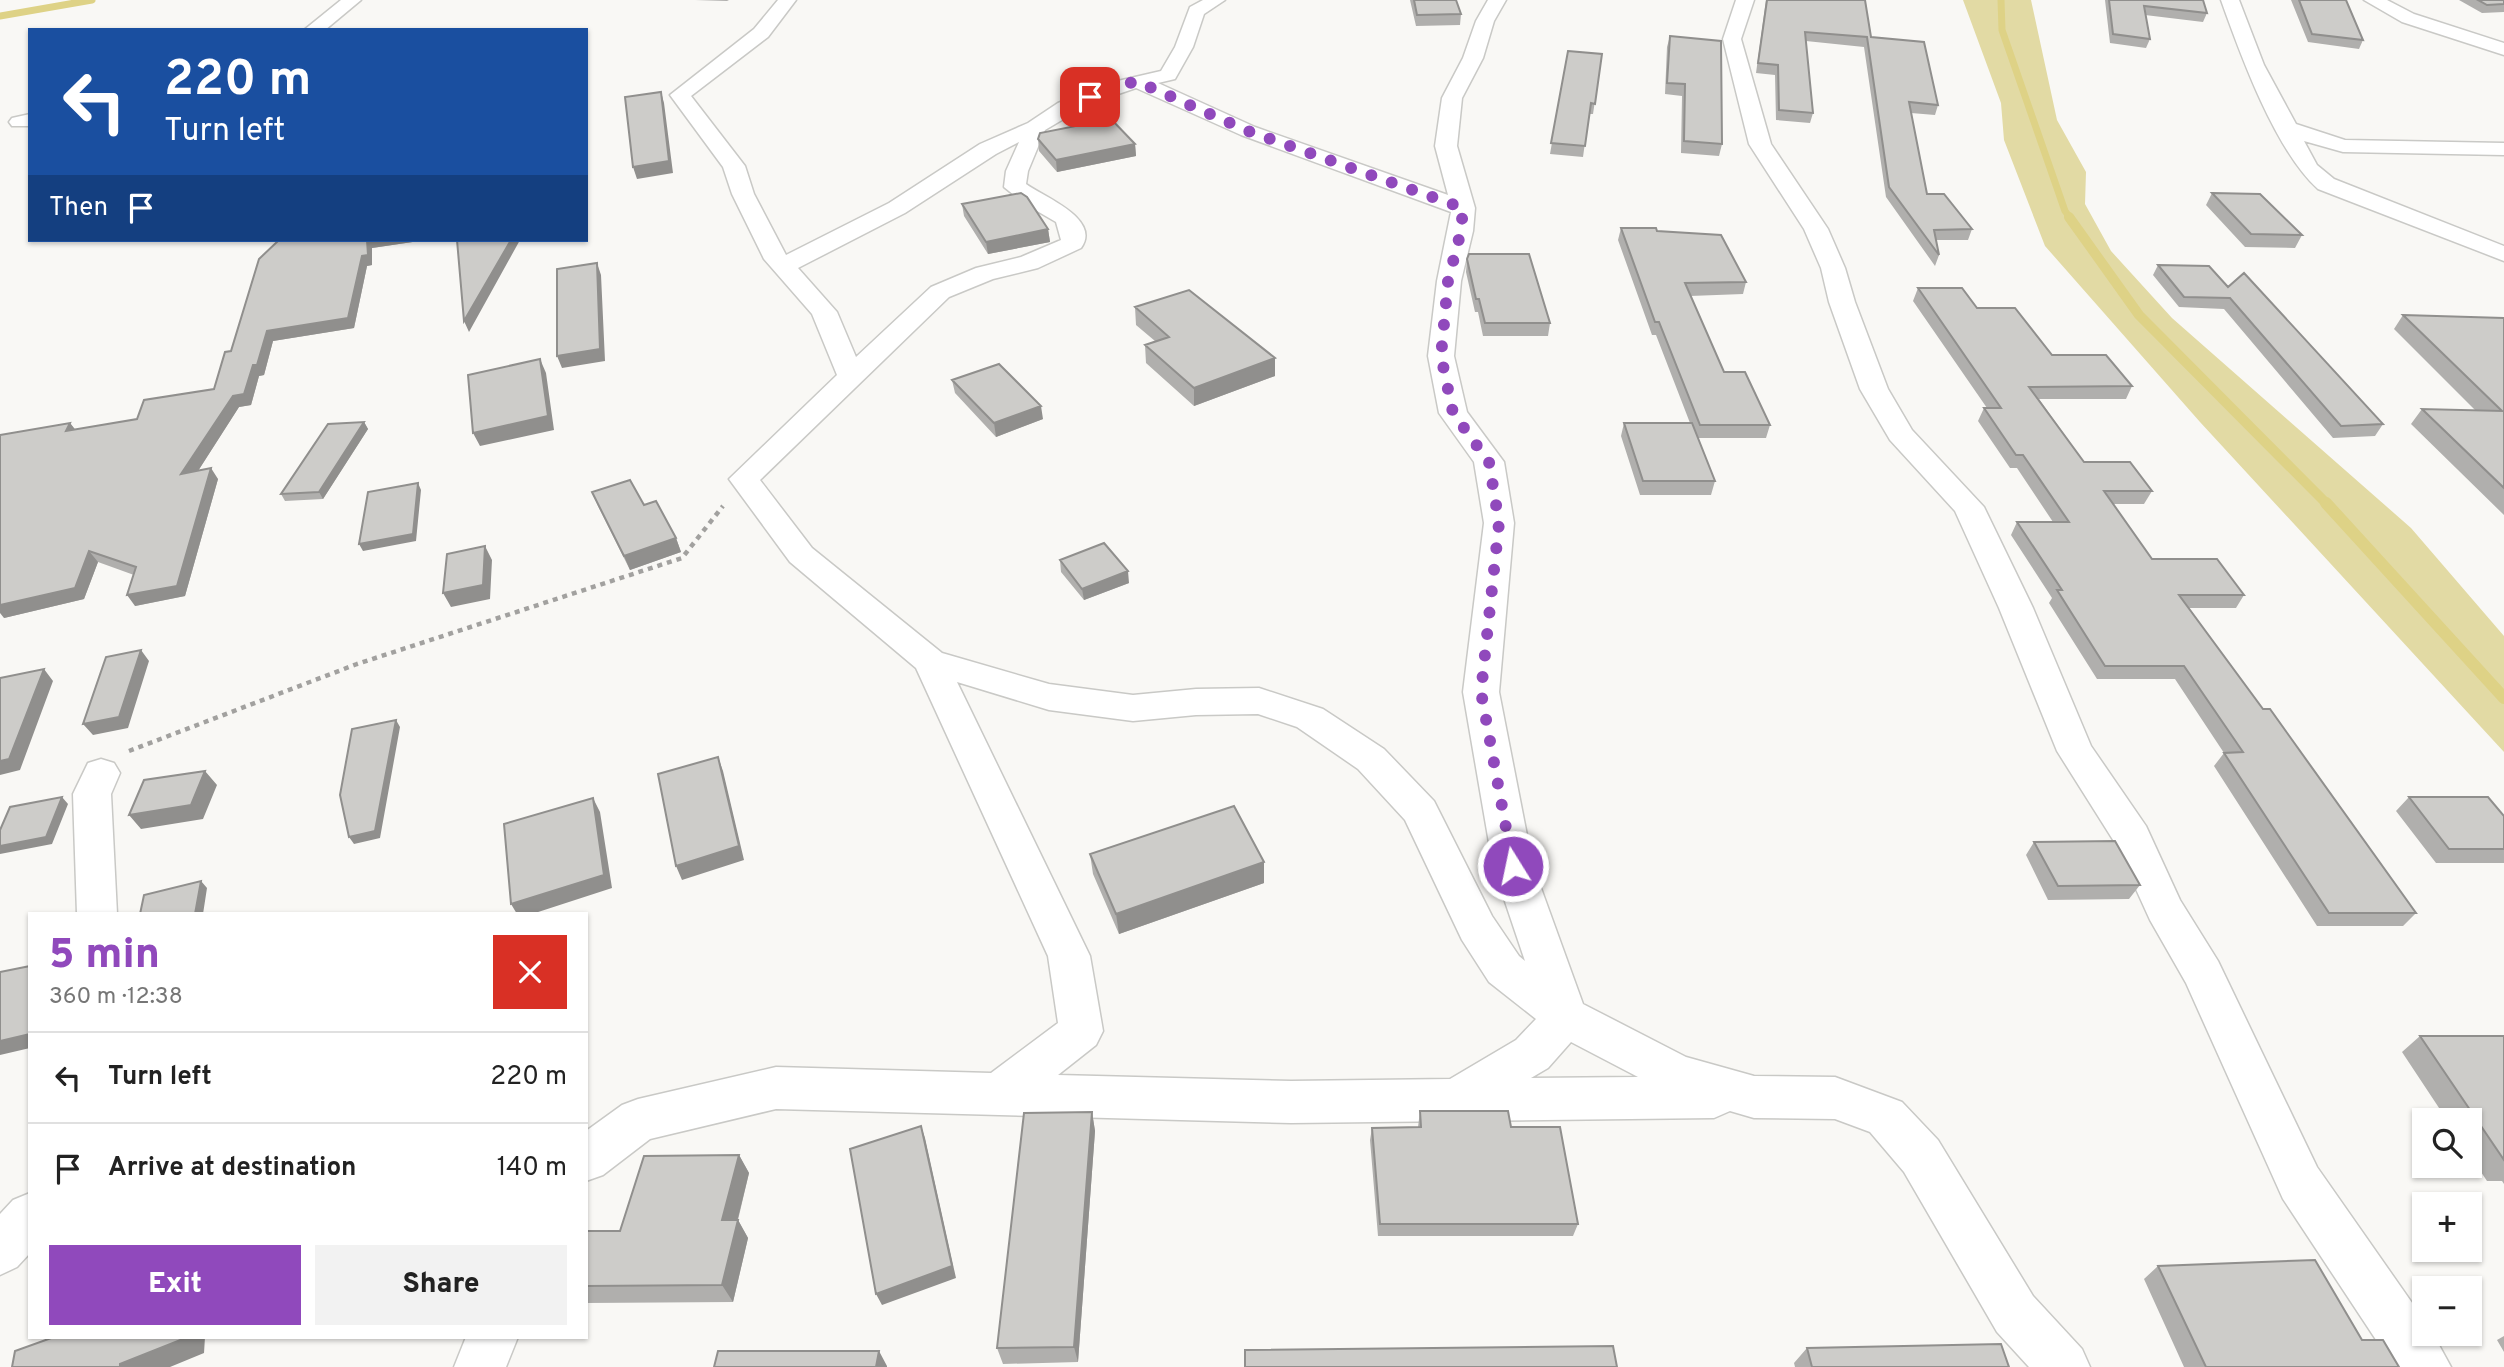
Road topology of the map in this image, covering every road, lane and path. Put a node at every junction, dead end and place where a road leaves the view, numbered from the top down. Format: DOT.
graph roads {
  1 [pos="352,0"];
  2 [pos="788,0"];
  3 [pos="1216,0"];
  4 [pos="1497,0"];
  5 [pos="1745,0"];
  6 [pos="2230,0"];
  7 [pos="2374,0"];
  8 [pos="316,28"];
  9 [pos="2504,49"];
  10 [pos="1136,81"];
  11 [pos="1035,127"];
  12 [pos="2290,129"];
  13 [pos="2504,149"];
  14 [pos="1463,208"];
  15 [pos="2504,254"];
  16 [pos="783,266"];
  17 [pos="851,377"];
  18 [pos="744,478"];
  19 [pos="930,661"];
  20 [pos="101,773"];
  21 [pos="97,912"];
  22 [pos="1566,1017"];
  23 [pos="999,1094"];
  24 [pos="1754,1097"];
  25 [pos="1458,1099"];
  26 [pos="588,1158"];
  27 [pos="28,1219"];
  28 [pos="0,1250"];
  29 [pos="491,1339"];
  30 [pos="480,1367"];
  31 [pos="2064,1367"];
  32 [pos="2425,1367"];
  1 -- 8 [label="street"];
  2 -- 16 [label="street"];
  3 -- 10 [label="street"];
  4 -- 14 [label="street"];
  5 -- 32 [label="street"];
  6 -- 12 [label="street"];
  7 -- 9 [label="street"];
  10 -- 11 [label="street"];
  10 -- 14 [label="street"];
  11 -- 16 [label="street"];
  11 -- 17 [label="street"];
  12 -- 13 [label="street"];
  12 -- 15 [label="street"];
  14 -- 22 [label="street"];
  16 -- 17 [label="street"];
  17 -- 18 [label="street"];
  18 -- 19 [label="street"];
  18 -- 20 [label="path"];
  19 -- 22 [label="street"];
  19 -- 23 [label="street"];
  20 -- 21 [label="street"];
  22 -- 24 [label="street"];
  22 -- 25 [label="street"];
  23 -- 25 [label="street"];
  23 -- 26 [label="street"];
  24 -- 25 [label="street"];
  24 -- 31 [label="street"];
  27 -- 28 [label="street"];
  29 -- 30 [label="street"];
}
